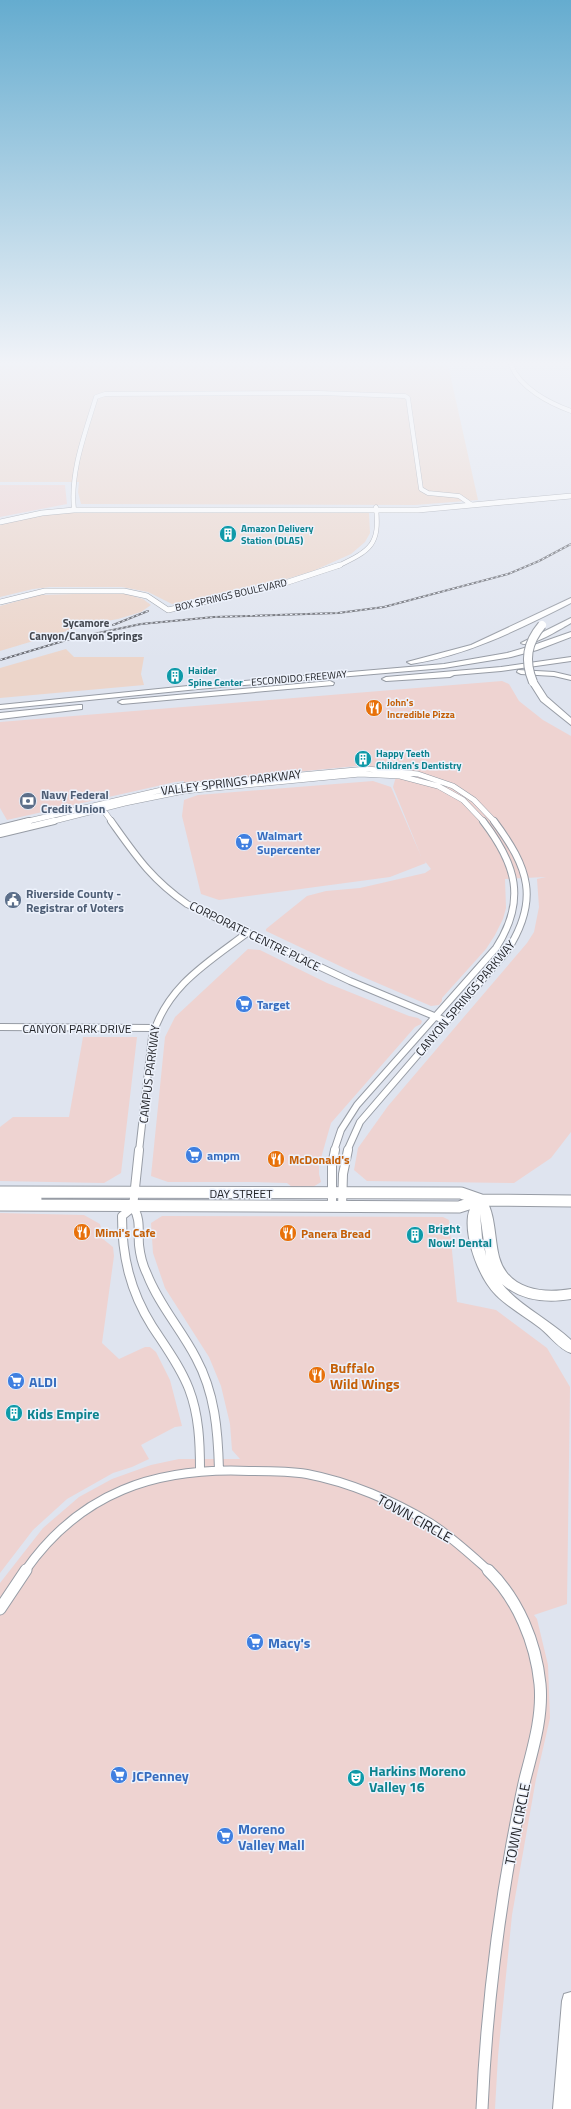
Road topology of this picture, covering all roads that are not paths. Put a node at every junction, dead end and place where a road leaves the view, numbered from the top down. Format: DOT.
graph roads {
  1 [pos="77,463"];
  2 [pos="417,463"];
  3 [pos="571,494"];
  4 [pos="471,504"];
  5 [pos="73,508"];
  6 [pos="376,509"];
  7 [pos="0,519"];
  8 [pos="0,522"];
  9 [pos="571,600"];
  10 [pos="0,602"];
  11 [pos="571,604"];
  12 [pos="571,620"];
  13 [pos="571,634"];
  14 [pos="571,659"];
  15 [pos="342,675"];
  16 [pos="571,678"];
  17 [pos="363,680"];
  18 [pos="198,687"];
  19 [pos="60,701"];
  20 [pos="0,703"];
  21 [pos="0,707"];
  22 [pos="0,716"];
  23 [pos="571,722"];
  24 [pos="462,791"];
  25 [pos="456,795"];
  26 [pos="101,807"];
  27 [pos="0,828"];
  28 [pos="0,834"];
  29 [pos="247,933"];
  30 [pos="436,1016"];
  31 [pos="446,1021"];
  32 [pos="0,1027"];
  33 [pos="153,1028"];
  34 [pos="0,1192"];
  35 [pos="73,1193"];
  36 [pos="134,1193"];
  37 [pos="332,1193"];
  38 [pos="342,1193"];
  39 [pos="481,1200"];
  40 [pos="571,1201"];
  41 [pos="0,1202"];
  42 [pos="0,1205"];
  43 [pos="133,1207"];
  44 [pos="337,1207"];
  45 [pos="571,1294"];
  46 [pos="571,1348"];
  47 [pos="200,1470"];
  48 [pos="219,1470"];
  49 [pos="0,1609"];
  50 [pos="571,2001"];
  51 [pos="482,2109"];
  52 [pos="563,2109"];
  1 -- 5 [label="street"];
  2 -- 4 [label="street"];
  3 -- 4 [label="main road"];
  4 -- 6 [label="main road"];
  5 -- 6 [label="main road"];
  5 -- 7 [label="main road"];
  5 -- 8 [label="main road"];
  6 -- 10 [label="street, BOX SPRINGS BOULEVARD"];
  9 -- 18 [label="highway"];
  11 -- 23 [label="highway, bridge"];
  12 -- 15 [label="highway"];
  13 -- 15 [label="highway, ESCONDIDO FREEWAY"];
  14 -- 17 [label="highway, ESCONDIDO FREEWAY"];
  15 -- 18 [label="highway, ESCONDIDO FREEWAY"];
  16 -- 17 [label="highway"];
  17 -- 22 [label="highway, ESCONDIDO FREEWAY"];
  18 -- 19 [label="highway, ESCONDIDO FREEWAY"];
  19 -- 20 [label="highway"];
  19 -- 21 [label="highway, ESCONDIDO FREEWAY"];
  24 -- 26 [label="street, VALLEY SPRINGS PARKWAY"];
  24 -- 31 [label="street, CANYON SPRINGS PARKWAY"];
  25 -- 26 [label="street, VALLEY SPRINGS PARKWAY"];
  25 -- 30 [label="street, CANYON SPRINGS PARKWAY"];
  26 -- 27 [label="street, VALLEY SPRINGS PARKWAY"];
  26 -- 28 [label="street, VALLEY SPRINGS PARKWAY"];
  26 -- 29 [label="street, CORPORATE CENTRE PLACE"];
  29 -- 30 [label="street, CORPORATE CENTRE PLACE"];
  29 -- 33 [label="street, CAMPUS PARKWAY"];
  30 -- 31 [label="street, CORPORATE CENTRE PLACE"];
  30 -- 37 [label="street, CANYON SPRINGS PARKWAY"];
  31 -- 38 [label="street, CANYON SPRINGS PARKWAY"];
  32 -- 33 [label="street, CANYON PARK DRIVE"];
  33 -- 36 [label="street, CAMPUS PARKWAY"];
  34 -- 35 [label="main road, DAY STREET"];
  35 -- 36 [label="main road, DAY STREET"];
  35 -- 41 [label="main road"];
  36 -- 37 [label="main road, DAY STREET"];
  36 -- 43 [label="street, CAMPUS PARKWAY"];
  37 -- 38 [label="main road, DAY STREET"];
  37 -- 44 [label="street, CANYON SPRINGS PARKWAY"];
  38 -- 39 [label="main road, DAY STREET"];
  38 -- 44 [label="street, CANYON SPRINGS PARKWAY"];
  39 -- 40 [label="main road, DAY STREET"];
  39 -- 44 [label="main road, DAY STREET"];
  39 -- 45 [label="highway"];
  39 -- 46 [label="highway"];
  42 -- 43 [label="main road, DAY STREET"];
  43 -- 44 [label="main road, DAY STREET"];
  43 -- 47 [label="street"];
  43 -- 48 [label="street, CAMPUS PARKWAY"];
  47 -- 48 [label="street, TOWN CIRCLE"];
  47 -- 49 [label="street, TOWN CIRCLE"];
  48 -- 51 [label="street, TOWN CIRCLE"];
  50 -- 52 [label="highway"];
}
